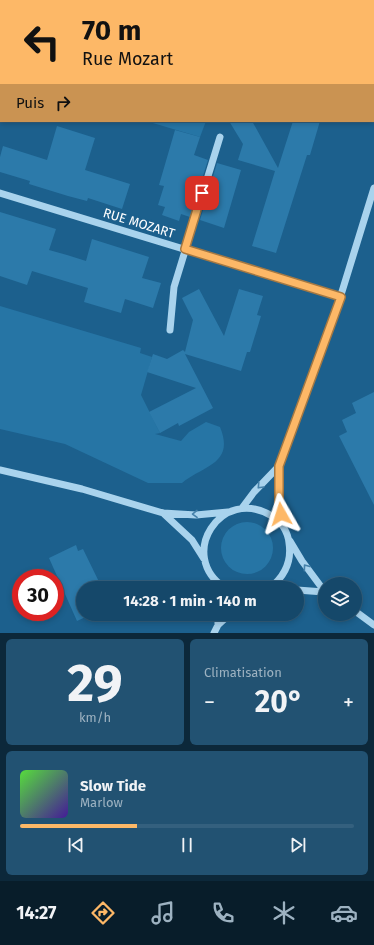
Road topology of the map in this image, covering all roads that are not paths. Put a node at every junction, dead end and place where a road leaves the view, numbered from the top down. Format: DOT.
graph roads {
  1 [pos="220,137"];
  2 [pos="374,188"];
  3 [pos="0,193"];
  4 [pos="185,249"];
  5 [pos="341,297"];
  6 [pos="170,330"];
  7 [pos="279,466"];
  8 [pos="0,470"];
  9 [pos="242,508"];
  10 [pos="228,512"];
  11 [pos="163,513"];
  12 [pos="283,526"];
  13 [pos="289,540"];
  14 [pos="205,561"];
  15 [pos="210,575"];
  16 [pos="212,581"];
  17 [pos="217,581"];
  18 [pos="279,581"];
  19 [pos="318,583"];
  20 [pos="304,590"];
  21 [pos="318,592"];
  22 [pos="362,616"];
  23 [pos="218,621"];
  24 [pos="222,621"];
  25 [pos="218,625"];
  26 [pos="374,625"];
  27 [pos="214,633"];
  1 -- 4 [label="street"];
  2 -- 5 [label="street"];
  3 -- 4 [label="street, RUE MOZART"];
  4 -- 5 [label="street, RUE MOZART"];
  4 -- 6 [label="street"];
  5 -- 7 [label="street"];
  7 -- 9 [label="street, one-way"];
  7 -- 12 [label="street"];
  8 -- 11 [label="street"];
  9 -- 10 [label="street"];
  9 -- 12 [label="street"];
  10 -- 11 [label="street, one-way"];
  10 -- 14 [label="street"];
  11 -- 14 [label="street"];
  12 -- 13 [label="street"];
  13 -- 18 [label="street"];
  19 -- 13 [label="street, one-way"];
  14 -- 15 [label="street"];
  15 -- 16 [label="street"];
  15 -- 17 [label="street"];
  20 -- 21 [label="street"];
  22 -- 26 [label="street"];
  23 -- 25 [label="street"];
  24 -- 25 [label="street"];
  25 -- 27 [label="street"];
}
